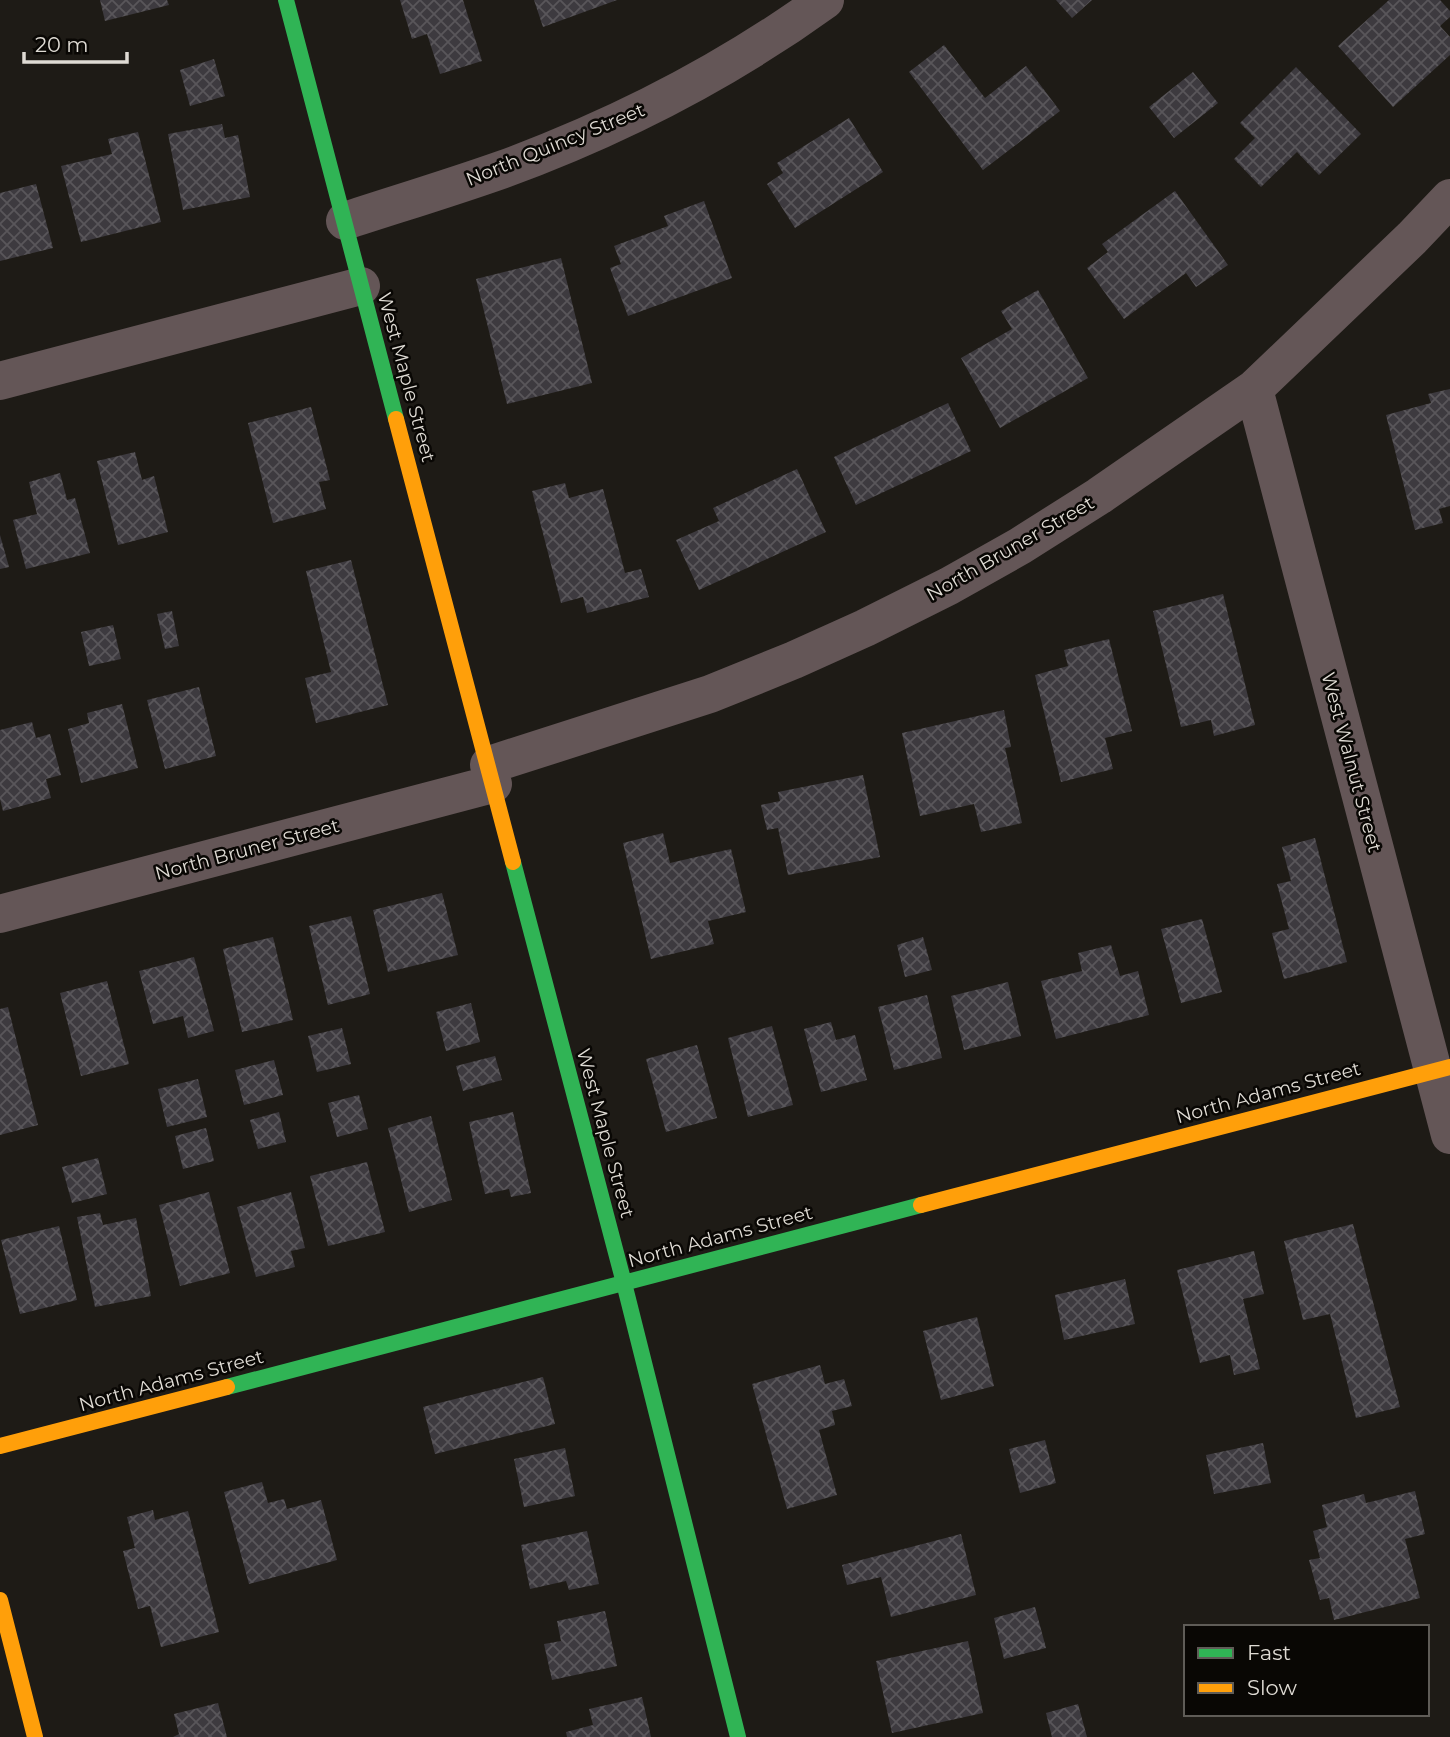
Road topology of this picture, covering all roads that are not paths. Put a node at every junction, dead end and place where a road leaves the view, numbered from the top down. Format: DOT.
graph roads {
  1 [pos="286,0"];
  2 [pos="825,0"];
  3 [pos="1450,198"];
  4 [pos="345,221"];
  5 [pos="361,286"];
  6 [pos="0,381"];
  7 [pos="1254,389"];
  8 [pos="491,775"];
  9 [pos="0,914"];
  10 [pos="1442,1069"];
  11 [pos="1450,1135"];
  12 [pos="624,1283"];
  13 [pos="0,1446"];
  14 [pos="0,1600"];
  15 [pos="35,1737"];
  16 [pos="738,1737"];
  1 -- 4 [label="street, West Maple Street"];
  2 -- 4 [label="street, North Quincy Street"];
  3 -- 7 [label="street, North Bruner Street"];
  4 -- 5 [label="street, West Maple Street"];
  5 -- 6 [label="street"];
  5 -- 8 [label="street, West Maple Street"];
  7 -- 8 [label="street, North Bruner Street"];
  7 -- 10 [label="street, West Walnut Street"];
  8 -- 9 [label="street, North Bruner Street"];
  8 -- 12 [label="street, West Maple Street"];
  10 -- 11 [label="street, West Walnut Street"];
  10 -- 12 [label="street, North Adams Street"];
  12 -- 13 [label="street, North Adams Street"];
  12 -- 16 [label="street, West Maple Street"];
  14 -- 15 [label="street"];
}
